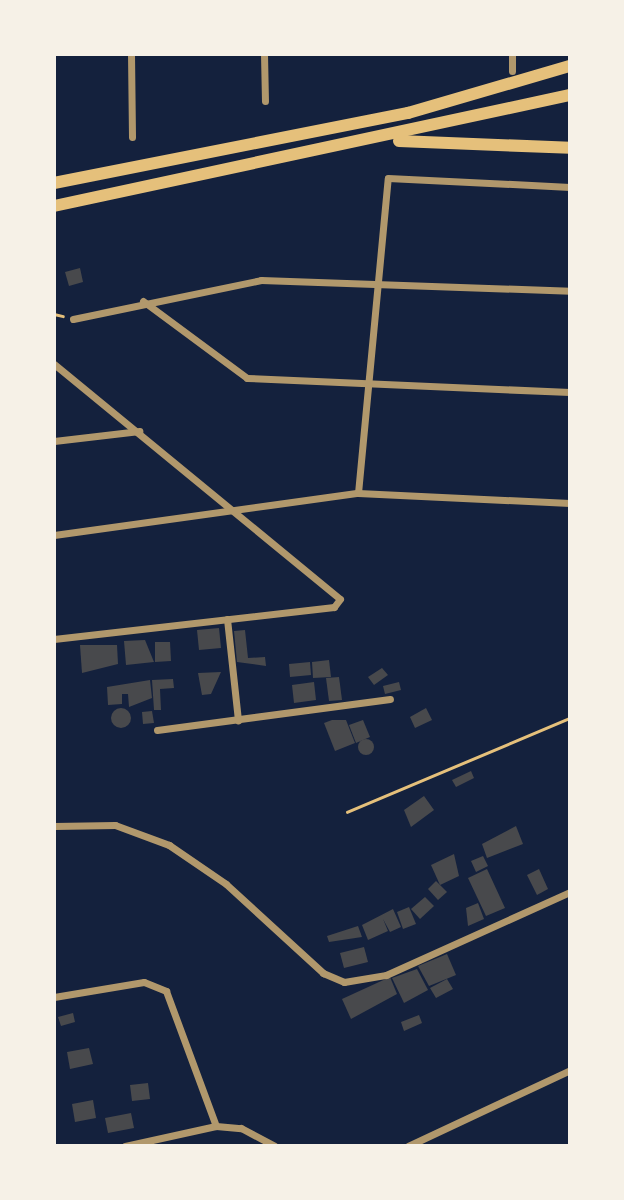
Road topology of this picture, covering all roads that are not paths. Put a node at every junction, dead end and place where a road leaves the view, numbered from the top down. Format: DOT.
graph roads {
  1 [pos="131,54"];
  2 [pos="264,54"];
  3 [pos="512,54"];
  4 [pos="570,66"];
  5 [pos="512,71"];
  6 [pos="570,95"];
  7 [pos="265,101"];
  8 [pos="132,137"];
  9 [pos="381,141"];
  10 [pos="570,148"];
  11 [pos="54,183"];
  12 [pos="570,187"];
  13 [pos="54,206"];
  14 [pos="377,280"];
  15 [pos="570,291"];
  16 [pos="143,301"];
  17 [pos="73,319"];
  18 [pos="54,365"];
  19 [pos="367,387"];
  20 [pos="570,392"];
  21 [pos="139,431"];
  22 [pos="54,441"];
  23 [pos="358,494"];
  24 [pos="570,503"];
  25 [pos="233,510"];
  26 [pos="54,535"];
  27 [pos="227,620"];
  28 [pos="54,639"];
  29 [pos="390,699"];
  30 [pos="238,720"];
  31 [pos="157,730"];
  32 [pos="54,826"];
  33 [pos="570,892"];
  34 [pos="54,997"];
  35 [pos="570,1070"];
  36 [pos="216,1126"];
  37 [pos="125,1146"];
  38 [pos="275,1146"];
  39 [pos="408,1146"];
  1 -- 8 [label="street"];
  2 -- 7 [label="street"];
  3 -- 5 [label="street"];
  4 -- 11 [label="highway"];
  6 -- 9 [label="highway"];
  9 -- 10 [label="highway"];
  9 -- 13 [label="highway"];
  12 -- 14 [label="street"];
  14 -- 15 [label="street"];
  14 -- 16 [label="street"];
  14 -- 19 [label="street"];
  16 -- 17 [label="street"];
  16 -- 19 [label="street"];
  18 -- 21 [label="street"];
  19 -- 20 [label="street"];
  19 -- 23 [label="street"];
  21 -- 22 [label="street"];
  21 -- 25 [label="street"];
  23 -- 24 [label="street"];
  23 -- 25 [label="street"];
  25 -- 26 [label="street"];
  25 -- 27 [label="street"];
  27 -- 28 [label="street"];
  27 -- 30 [label="street"];
  29 -- 30 [label="street"];
  30 -- 31 [label="street"];
  32 -- 33 [label="street"];
  34 -- 36 [label="street"];
  35 -- 39 [label="street"];
  36 -- 37 [label="street"];
  36 -- 38 [label="street"];
}
